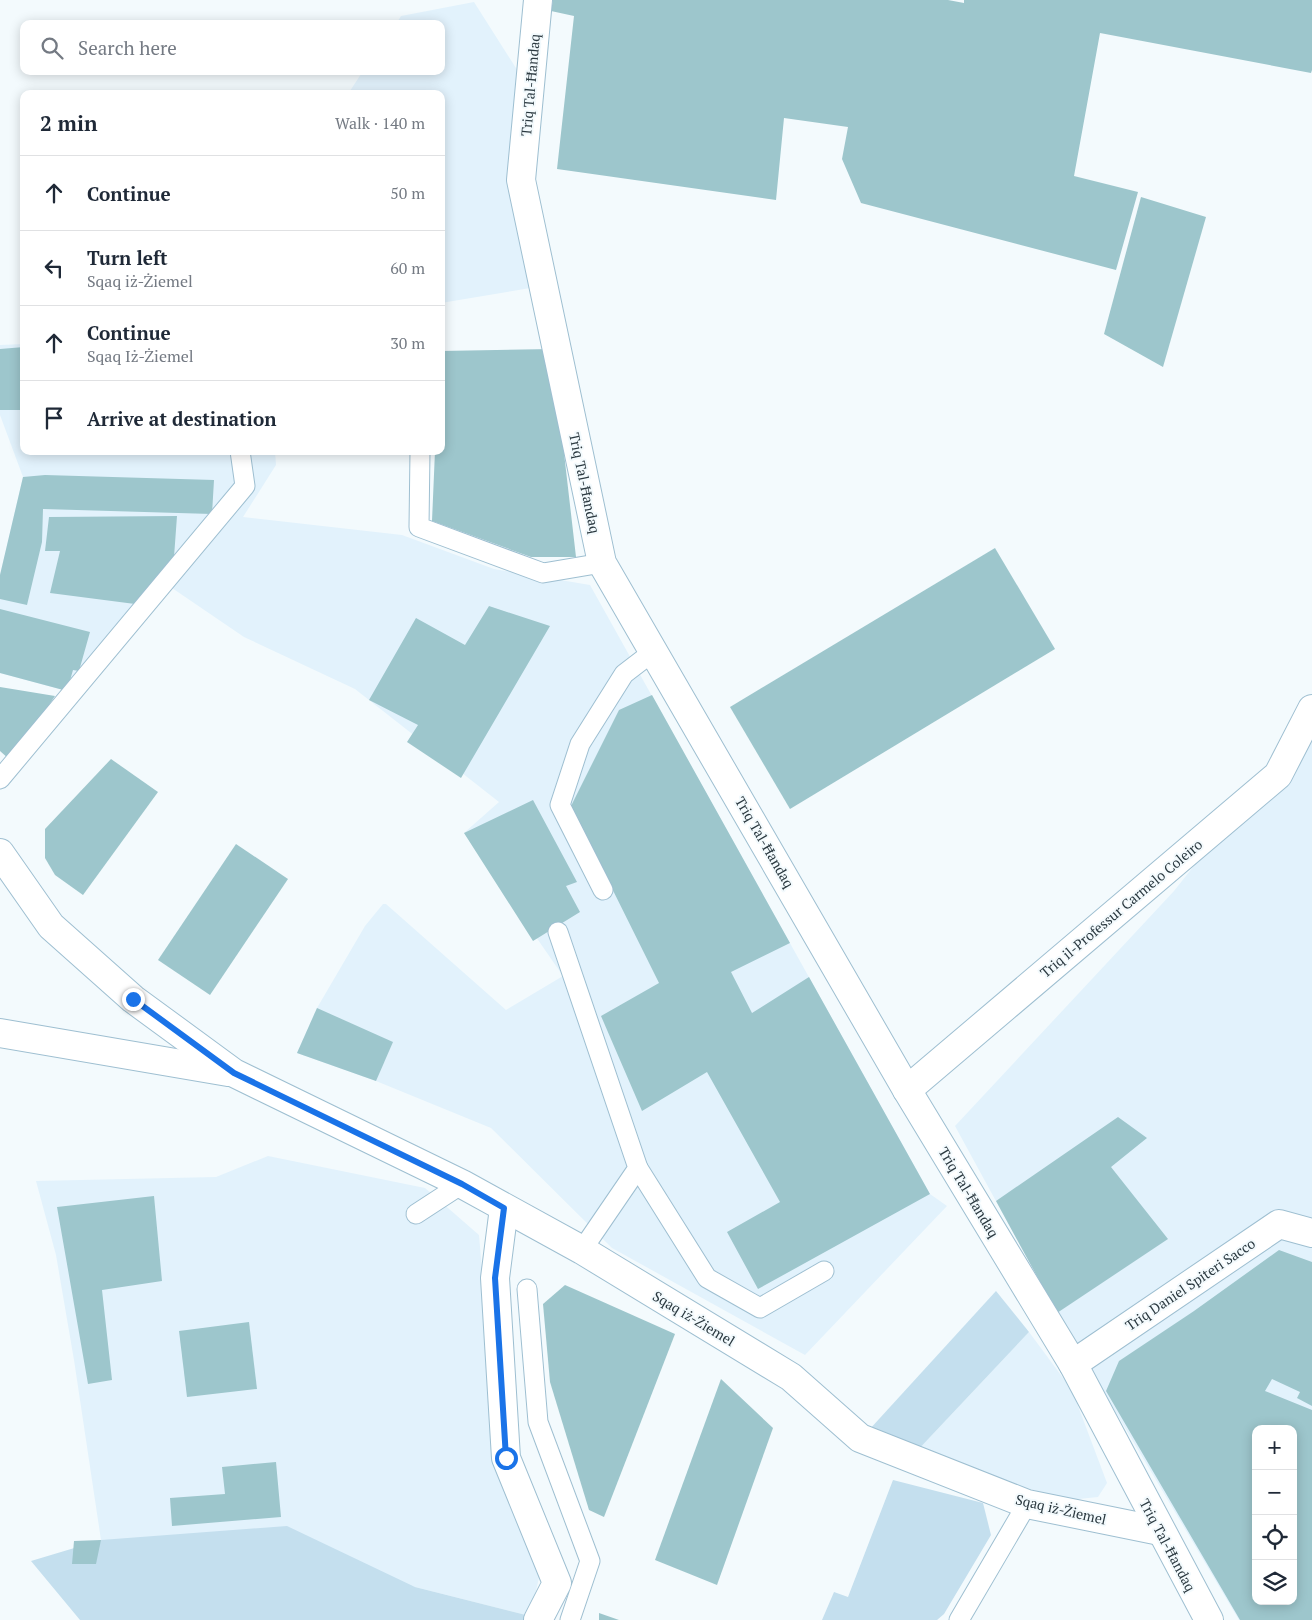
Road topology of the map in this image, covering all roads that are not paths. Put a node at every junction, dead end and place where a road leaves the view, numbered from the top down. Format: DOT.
graph roads {
  1 [pos="538,0"];
  2 [pos="241,455"];
  3 [pos="420,455"];
  4 [pos="602,563"];
  5 [pos="654,651"];
  6 [pos="1312,708"];
  7 [pos="0,779"];
  8 [pos="0,853"];
  9 [pos="603,890"];
  10 [pos="558,932"];
  11 [pos="0,1033"];
  12 [pos="234,1073"];
  13 [pos="907,1090"];
  14 [pos="638,1168"];
  15 [pos="462,1184"];
  16 [pos="504,1208"];
  17 [pos="416,1214"];
  18 [pos="1312,1233"];
  19 [pos="582,1250"];
  20 [pos="824,1271"];
  21 [pos="527,1289"];
  22 [pos="1073,1364"];
  23 [pos="1026,1504"];
  24 [pos="1160,1531"];
  25 [pos="538,1620"];
  26 [pos="570,1620"];
  27 [pos="959,1620"];
  28 [pos="1209,1620"];
  1 -- 4 [label="street, Triq Tal-Ħandaq"];
  2 -- 7 [label="lane"];
  3 -- 4 [label="lane"];
  4 -- 5 [label="street, Triq Tal-Ħandaq"];
  5 -- 9 [label="lane"];
  5 -- 13 [label="street, Triq Tal-Ħandaq"];
  6 -- 13 [label="street, Triq il-Professur Carmelo Coleiro"];
  8 -- 12 [label="street"];
  10 -- 14 [label="lane"];
  11 -- 12 [label="street"];
  12 -- 15 [label="street, Sqaq iż-Żiemel"];
  13 -- 22 [label="street, Triq Tal-Ħandaq"];
  14 -- 19 [label="lane"];
  14 -- 20 [label="lane"];
  15 -- 16 [label="street, Sqaq iż-Żiemel"];
  15 -- 17 [label="lane"];
  16 -- 19 [label="street, Sqaq iż-Żiemel"];
  16 -- 25 [label="street"];
  18 -- 22 [label="street, Triq Daniel Spiteri Sacco"];
  19 -- 23 [label="street, Sqaq iż-Żiemel"];
  21 -- 26 [label="lane"];
  22 -- 24 [label="street, Triq Tal-Ħandaq"];
  23 -- 24 [label="street, Sqaq iż-Żiemel"];
  23 -- 27 [label="lane"];
  24 -- 28 [label="street, Triq Tal-Ħandaq"];
}
